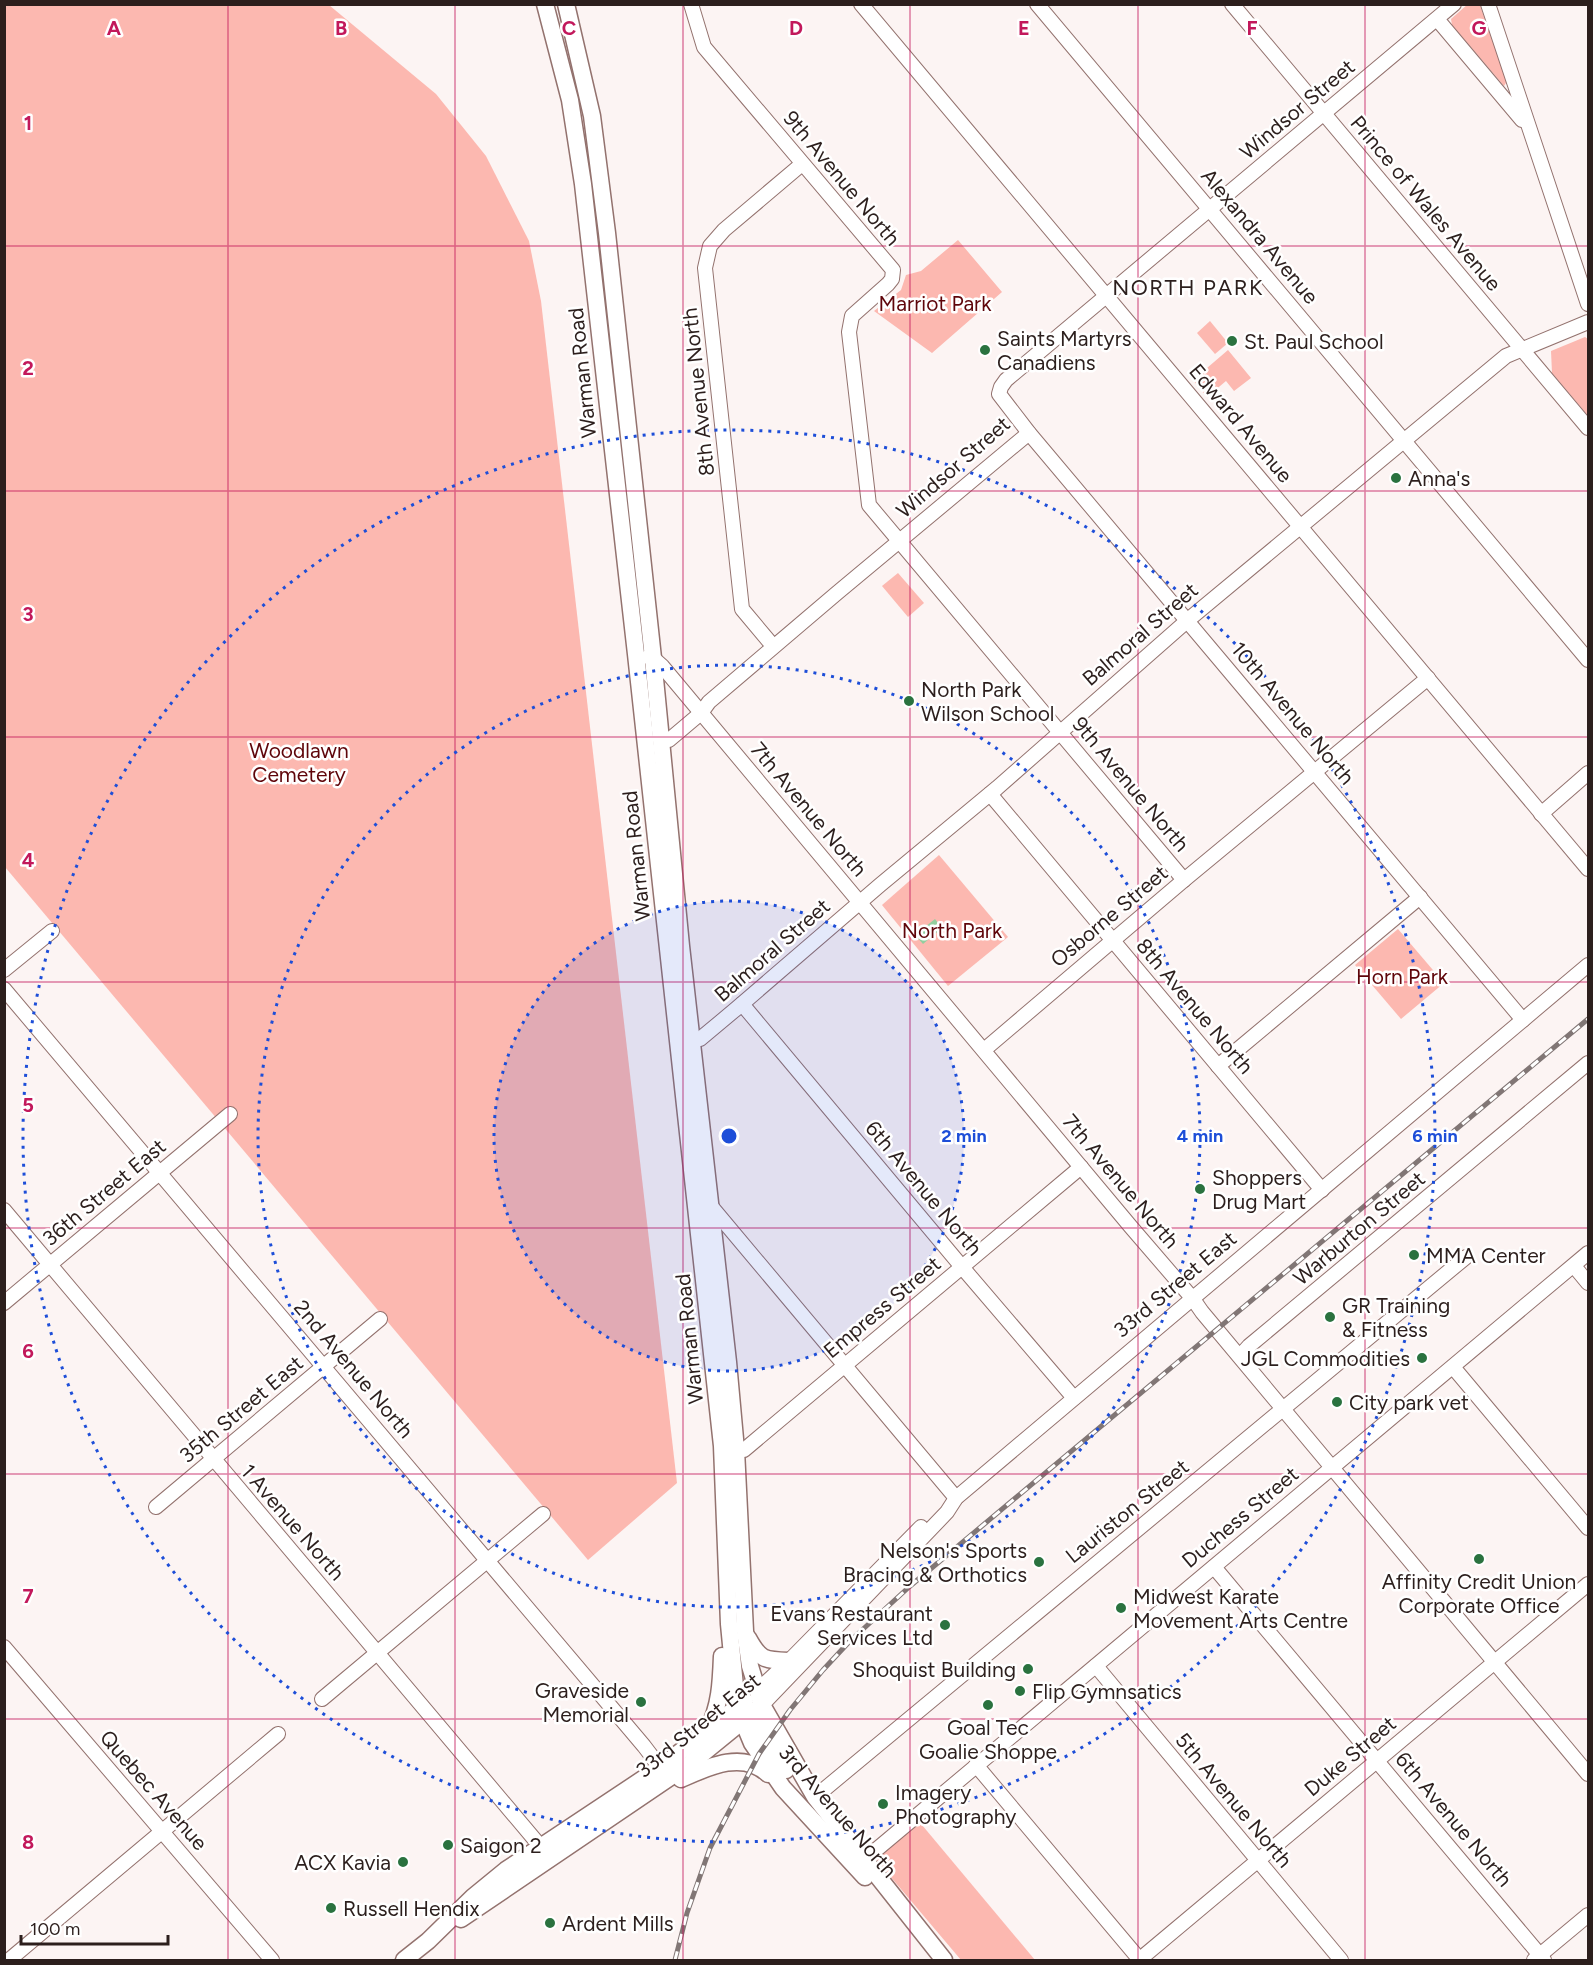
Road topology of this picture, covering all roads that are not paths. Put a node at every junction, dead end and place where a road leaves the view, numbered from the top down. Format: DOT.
graph roads {
  1 [pos="545,4"];
  2 [pos="566,4"];
  3 [pos="691,4"];
  4 [pos="861,4"];
  5 [pos="1037,4"];
  6 [pos="1233,4"];
  7 [pos="1454,4"];
  8 [pos="1488,4"];
  9 [pos="1437,19"];
  10 [pos="1324,115"];
  11 [pos="1527,126"];
  12 [pos="802,164"];
  13 [pos="1210,209"];
  14 [pos="1107,297"];
  15 [pos="1588,304"];
  16 [pos="1588,322"];
  17 [pos="1522,349"];
  18 [pos="1588,428"];
  19 [pos="1029,433"];
  20 [pos="1404,441"];
  21 [pos="1301,528"];
  22 [pos="900,541"];
  23 [pos="1188,620"];
  24 [pos="773,646"];
  25 [pos="636,654"];
  26 [pos="653,658"];
  27 [pos="1588,660"];
  28 [pos="1428,678"];
  29 [pos="701,713"];
  30 [pos="1061,732"];
  31 [pos="660,739"];
  32 [pos="1315,772"];
  33 [pos="1588,773"];
  34 [pos="990,794"];
  35 [pos="1541,813"];
  36 [pos="1588,869"];
  37 [pos="1184,880"];
  38 [pos="1420,897"];
  39 [pos="860,902"];
  40 [pos="52,931"];
  41 [pos="1113,941"];
  42 [pos="1588,964"];
  43 [pos="4,970"];
  44 [pos="4,989"];
  45 [pos="742,1004"];
  46 [pos="1523,1020"];
  47 [pos="686,1043"];
  48 [pos="984,1050"];
  49 [pos="1588,1063"];
  50 [pos="1218,1066"];
  51 [pos="230,1114"];
  52 [pos="1081,1167"];
  53 [pos="160,1173"];
  54 [pos="1322,1190"];
  55 [pos="710,1205"];
  56 [pos="4,1210"];
  57 [pos="1588,1253"];
  58 [pos="1466,1257"];
  59 [pos="50,1264"];
  60 [pos="1574,1266"];
  61 [pos="962,1267"];
  62 [pos="1588,1283"];
  63 [pos="1193,1299"];
  64 [pos="4,1303"];
  65 [pos="380,1319"];
  66 [pos="1240,1356"];
  67 [pos="843,1366"];
  68 [pos="324,1367"];
  69 [pos="1453,1367"];
  70 [pos="1074,1398"];
  71 [pos="1284,1408"];
  72 [pos="736,1449"];
  73 [pos="213,1460"];
  74 [pos="1333,1468"];
  75 [pos="956,1498"];
  76 [pos="156,1507"];
  77 [pos="543,1514"];
  78 [pos="1588,1528"];
  79 [pos="489,1561"];
  80 [pos="1214,1567"];
  81 [pos="1588,1584"];
  82 [pos="728,1607"];
  83 [pos="745,1631"];
  84 [pos="4,1647"];
  85 [pos="378,1652"];
  86 [pos="789,1661"];
  87 [pos="1494,1662"];
  88 [pos="1096,1666"];
  89 [pos="322,1699"];
  90 [pos="750,1708"];
  91 [pos="706,1733"];
  92 [pos="278,1734"];
  93 [pos="1378,1761"];
  94 [pos="976,1765"];
  95 [pos="665,1773"];
  96 [pos="1588,1774"];
  97 [pos="652,1791"];
  98 [pos="815,1797"];
  99 [pos="797,1805"];
  100 [pos="163,1832"];
  101 [pos="540,1846"];
  102 [pos="551,1860"];
  103 [pos="864,1860"];
  104 [pos="1257,1861"];
  105 [pos="1588,1915"];
  106 [pos="921,1933"];
  107 [pos="428,1941"];
  108 [pos="1539,1959"];
  109 [pos="9,1960"];
  110 [pos="272,1960"];
  111 [pos="404,1960"];
  112 [pos="944,1960"];
  113 [pos="1139,1960"];
  114 [pos="1341,1960"];
  1 -- 25 [label="main road, Warman Road"];
  2 -- 26 [label="main road, Warman Road"];
  3 -- 12 [label="street, 9th Avenue North"];
  4 -- 14 [label="street, Edward Avenue"];
  5 -- 13 [label="street, Alexandra Avenue"];
  6 -- 10 [label="street, Prince of Wales Avenue"];
  7 -- 9 [label="street, Windsor Street"];
  8 -- 11 [label="street"];
  9 -- 10 [label="street, Windsor Street"];
  9 -- 11 [label="street"];
  10 -- 13 [label="street, Windsor Street"];
  10 -- 17 [label="street, Prince of Wales Avenue"];
  11 -- 15 [label="street"];
  12 -- 22 [label="street, 9th Avenue North"];
  12 -- 24 [label="street, 8th Avenue North"];
  13 -- 14 [label="street, Windsor Street"];
  13 -- 20 [label="street, Alexandra Avenue"];
  14 -- 19 [label="street, Windsor Street"];
  14 -- 21 [label="street, Edward Avenue"];
  16 -- 17 [label="street, Balmoral Street"];
  17 -- 18 [label="street, Prince of Wales Avenue"];
  17 -- 20 [label="street, Balmoral Street"];
  19 -- 22 [label="street, Windsor Street"];
  19 -- 23 [label="street, 10th Avenue North"];
  20 -- 21 [label="street, Balmoral Street"];
  20 -- 27 [label="street, Alexandra Avenue"];
  21 -- 23 [label="street, Balmoral Street"];
  21 -- 28 [label="street, Edward Avenue"];
  22 -- 24 [label="street, Windsor Street"];
  22 -- 30 [label="street, 9th Avenue North"];
  23 -- 30 [label="street, Balmoral Street"];
  23 -- 32 [label="street, 10th Avenue North"];
  24 -- 29 [label="street, Windsor Street"];
  25 -- 26 [label="street"];
  25 -- 47 [label="main road, Warman Road"];
  26 -- 29 [label="street, 7th Avenue North"];
  26 -- 31 [label="main road, Warman Road"];
  28 -- 32 [label="street, Osborne Street"];
  28 -- 35 [label="street, Edward Avenue"];
  29 -- 31 [label="street, Windsor Street"];
  29 -- 39 [label="street, 7th Avenue North"];
  30 -- 34 [label="street, Balmoral Street"];
  30 -- 37 [label="street, 9th Avenue North"];
  31 -- 47 [label="main road, Warman Road"];
  32 -- 37 [label="street, Osborne Street"];
  32 -- 38 [label="street, 10th Avenue North"];
  33 -- 35 [label="street"];
  34 -- 39 [label="street, Balmoral Street"];
  34 -- 41 [label="street, 8th Avenue North"];
  35 -- 36 [label="street, Edward Avenue"];
  37 -- 41 [label="street, Osborne Street"];
  38 -- 46 [label="street, 10th Avenue North"];
  38 -- 50 [label="street"];
  39 -- 45 [label="street, Balmoral Street"];
  39 -- 48 [label="street, 7th Avenue North"];
  40 -- 43 [label="street"];
  41 -- 48 [label="street, Osborne Street"];
  41 -- 50 [label="street, 8th Avenue North"];
  42 -- 46 [label="street, 33rd Street East"];
  44 -- 53 [label="street, 2nd Avenue North"];
  45 -- 47 [label="street, Balmoral Street"];
  45 -- 61 [label="street, 6th Avenue North"];
  46 -- 54 [label="street, 33rd Street East"];
  47 -- 55 [label="main road, Warman Road"];
  47 -- 82 [label="main road, Warman Road"];
  48 -- 52 [label="street, 7th Avenue North"];
  49 -- 66 [label="street, Warburton Street"];
  50 -- 54 [label="street, 8th Avenue North"];
  51 -- 53 [label="street, 36th Street East"];
  52 -- 61 [label="street, Empress Street"];
  52 -- 63 [label="street, 7th Avenue North"];
  53 -- 59 [label="street, 36th Street East"];
  53 -- 68 [label="street, 2nd Avenue North"];
  54 -- 63 [label="street, 33rd Street East"];
  55 -- 67 [label="street"];
  55 -- 72 [label="main road, Warman Road"];
  56 -- 59 [label="street, 1 Avenue North"];
  57 -- 60 [label="street, Duchess Street"];
  58 -- 71 [label="street, Lauriston Street"];
  59 -- 64 [label="street, 36th Street East"];
  59 -- 73 [label="street, 1 Avenue North"];
  60 -- 62 [label="street"];
  60 -- 69 [label="street, Duchess Street"];
  61 -- 67 [label="street, Empress Street"];
  61 -- 70 [label="street, 6th Avenue North"];
  63 -- 66 [label="street, 7th Avenue North"];
  63 -- 70 [label="street, 33rd Street East"];
  65 -- 68 [label="street, 35th Street East"];
  66 -- 71 [label="street, 7th Avenue North"];
  67 -- 72 [label="street, Empress Street"];
  67 -- 75 [label="street"];
  68 -- 73 [label="street, 35th Street East"];
  68 -- 79 [label="street, 2nd Avenue North"];
  69 -- 74 [label="street, Duchess Street"];
  69 -- 78 [label="street"];
  70 -- 75 [label="street, 33rd Street East"];
  71 -- 74 [label="street, 7th Avenue North"];
  71 -- 98 [label="street, Lauriston Street"];
  72 -- 83 [label="main road, Warman Road"];
  73 -- 76 [label="street, 35th Street East"];
  73 -- 85 [label="street, 1 Avenue North"];
  74 -- 80 [label="street, Duchess Street"];
  74 -- 87 [label="street, 7th Avenue North"];
  75 -- 86 [label="street, 33rd Street East"];
  75 -- 90 [label="street, 33rd Street East"];
  77 -- 79 [label="street"];
  79 -- 85 [label="street"];
  79 -- 95 [label="street, 2nd Avenue North"];
  80 -- 88 [label="street, Duchess Street"];
  80 -- 93 [label="street, 6th Avenue North"];
  81 -- 87 [label="street, Duke Street"];
  82 -- 90 [label="main road, Warman Road"];
  82 -- 91 [label="main road"];
  83 -- 86 [label="main road"];
  83 -- 90 [label="main road, Warman Road"];
  84 -- 100 [label="street, Quebec Avenue"];
  85 -- 89 [label="street"];
  85 -- 101 [label="street, 1 Avenue North"];
  86 -- 90 [label="street, 33rd Street East"];
  87 -- 93 [label="street, Duke Street"];
  87 -- 96 [label="street, 7th Avenue North"];
  88 -- 94 [label="street, Duchess Street"];
  88 -- 104 [label="street, 5th Avenue North"];
  90 -- 91 [label="main road, 33rd Street East"];
  90 -- 95 [label="main road, 33rd Street East"];
  90 -- 98 [label="main road, 3rd Avenue North"];
  90 -- 99 [label="main road, 3rd Avenue North"];
  91 -- 95 [label="main road, 33rd Street East"];
  92 -- 100 [label="street"];
  93 -- 104 [label="street, Duke Street"];
  93 -- 108 [label="street, 6th Avenue North"];
  94 -- 103 [label="street, Duchess Street"];
  94 -- 113 [label="street"];
  95 -- 97 [label="main road, 33rd Street East"];
  95 -- 101 [label="main road, 33rd Street East"];
  97 -- 99 [label="main road"];
  97 -- 102 [label="main road, 33rd Street East"];
  98 -- 103 [label="main road, 3rd Avenue North"];
  99 -- 106 [label="main road, 3rd Avenue North"];
  100 -- 109 [label="street"];
  100 -- 110 [label="street, Quebec Avenue"];
  101 -- 102 [label="street, 1 Avenue North"];
  101 -- 107 [label="main road, 33rd Street East"];
  102 -- 107 [label="main road, 33rd Street East"];
  103 -- 106 [label="main road, 3rd Avenue North"];
  104 -- 113 [label="street, Duke Street"];
  104 -- 114 [label="street, 5th Avenue North"];
  105 -- 108 [label="street"];
  106 -- 112 [label="main road, 3rd Avenue North"];
  107 -- 111 [label="main road, 33rd Street East"];
}
